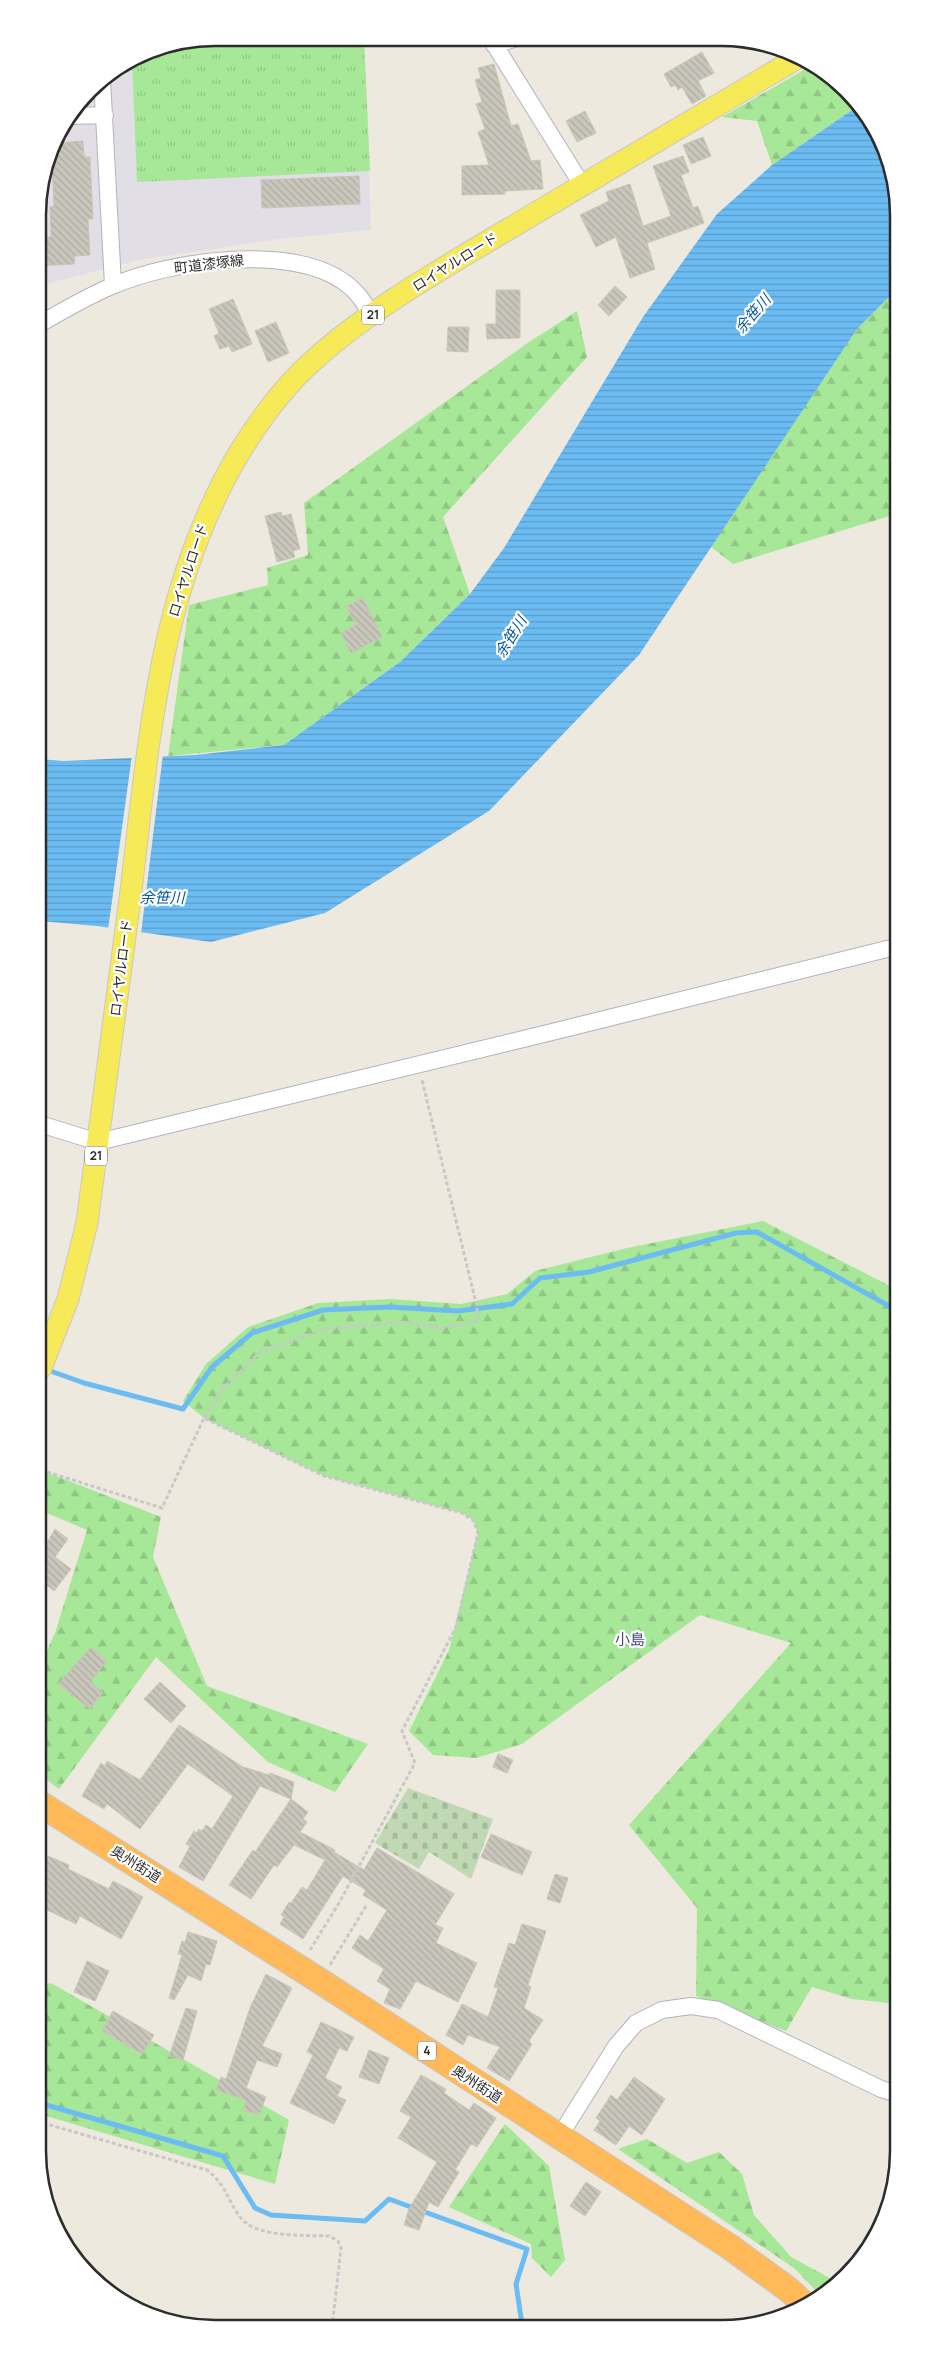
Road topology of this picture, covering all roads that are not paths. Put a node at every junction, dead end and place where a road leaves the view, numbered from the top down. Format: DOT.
graph roads {
  1 [pos="495,46"];
  2 [pos="791,62"];
  3 [pos="103,89"];
  4 [pos="104,115"];
  5 [pos="78,116"];
  6 [pos="582,185"];
  7 [pos="113,285"];
  8 [pos="372,316"];
  9 [pos="47,320"];
  10 [pos="890,948"];
  11 [pos="47,1126"];
  12 [pos="98,1142"];
  13 [pos="46,1354"];
  14 [pos="46,1808"];
  15 [pos="889,2091"];
  16 [pos="558,2137"];
  17 [pos="800,2300"];
  1 -- 6 [label="street"];
  2 -- 6 [label="main road, ロイヤルロード / 21"];
  3 -- 4 [label="street"];
  4 -- 5 [label="street"];
  4 -- 7 [label="street"];
  6 -- 8 [label="main road, ロイヤルロード / 21"];
  7 -- 8 [label="street, 町道漆塚線"];
  7 -- 9 [label="street, 町道漆塚線"];
  8 -- 12 [label="main road, ロイヤルロード / 21"];
  10 -- 12 [label="street"];
  11 -- 12 [label="street"];
  12 -- 13 [label="main road, ロイヤルロード / 21"];
  14 -- 16 [label="highway, 奥州街道 / 4"];
  15 -- 16 [label="street"];
  16 -- 17 [label="highway, 奥州街道 / 4"];
}
